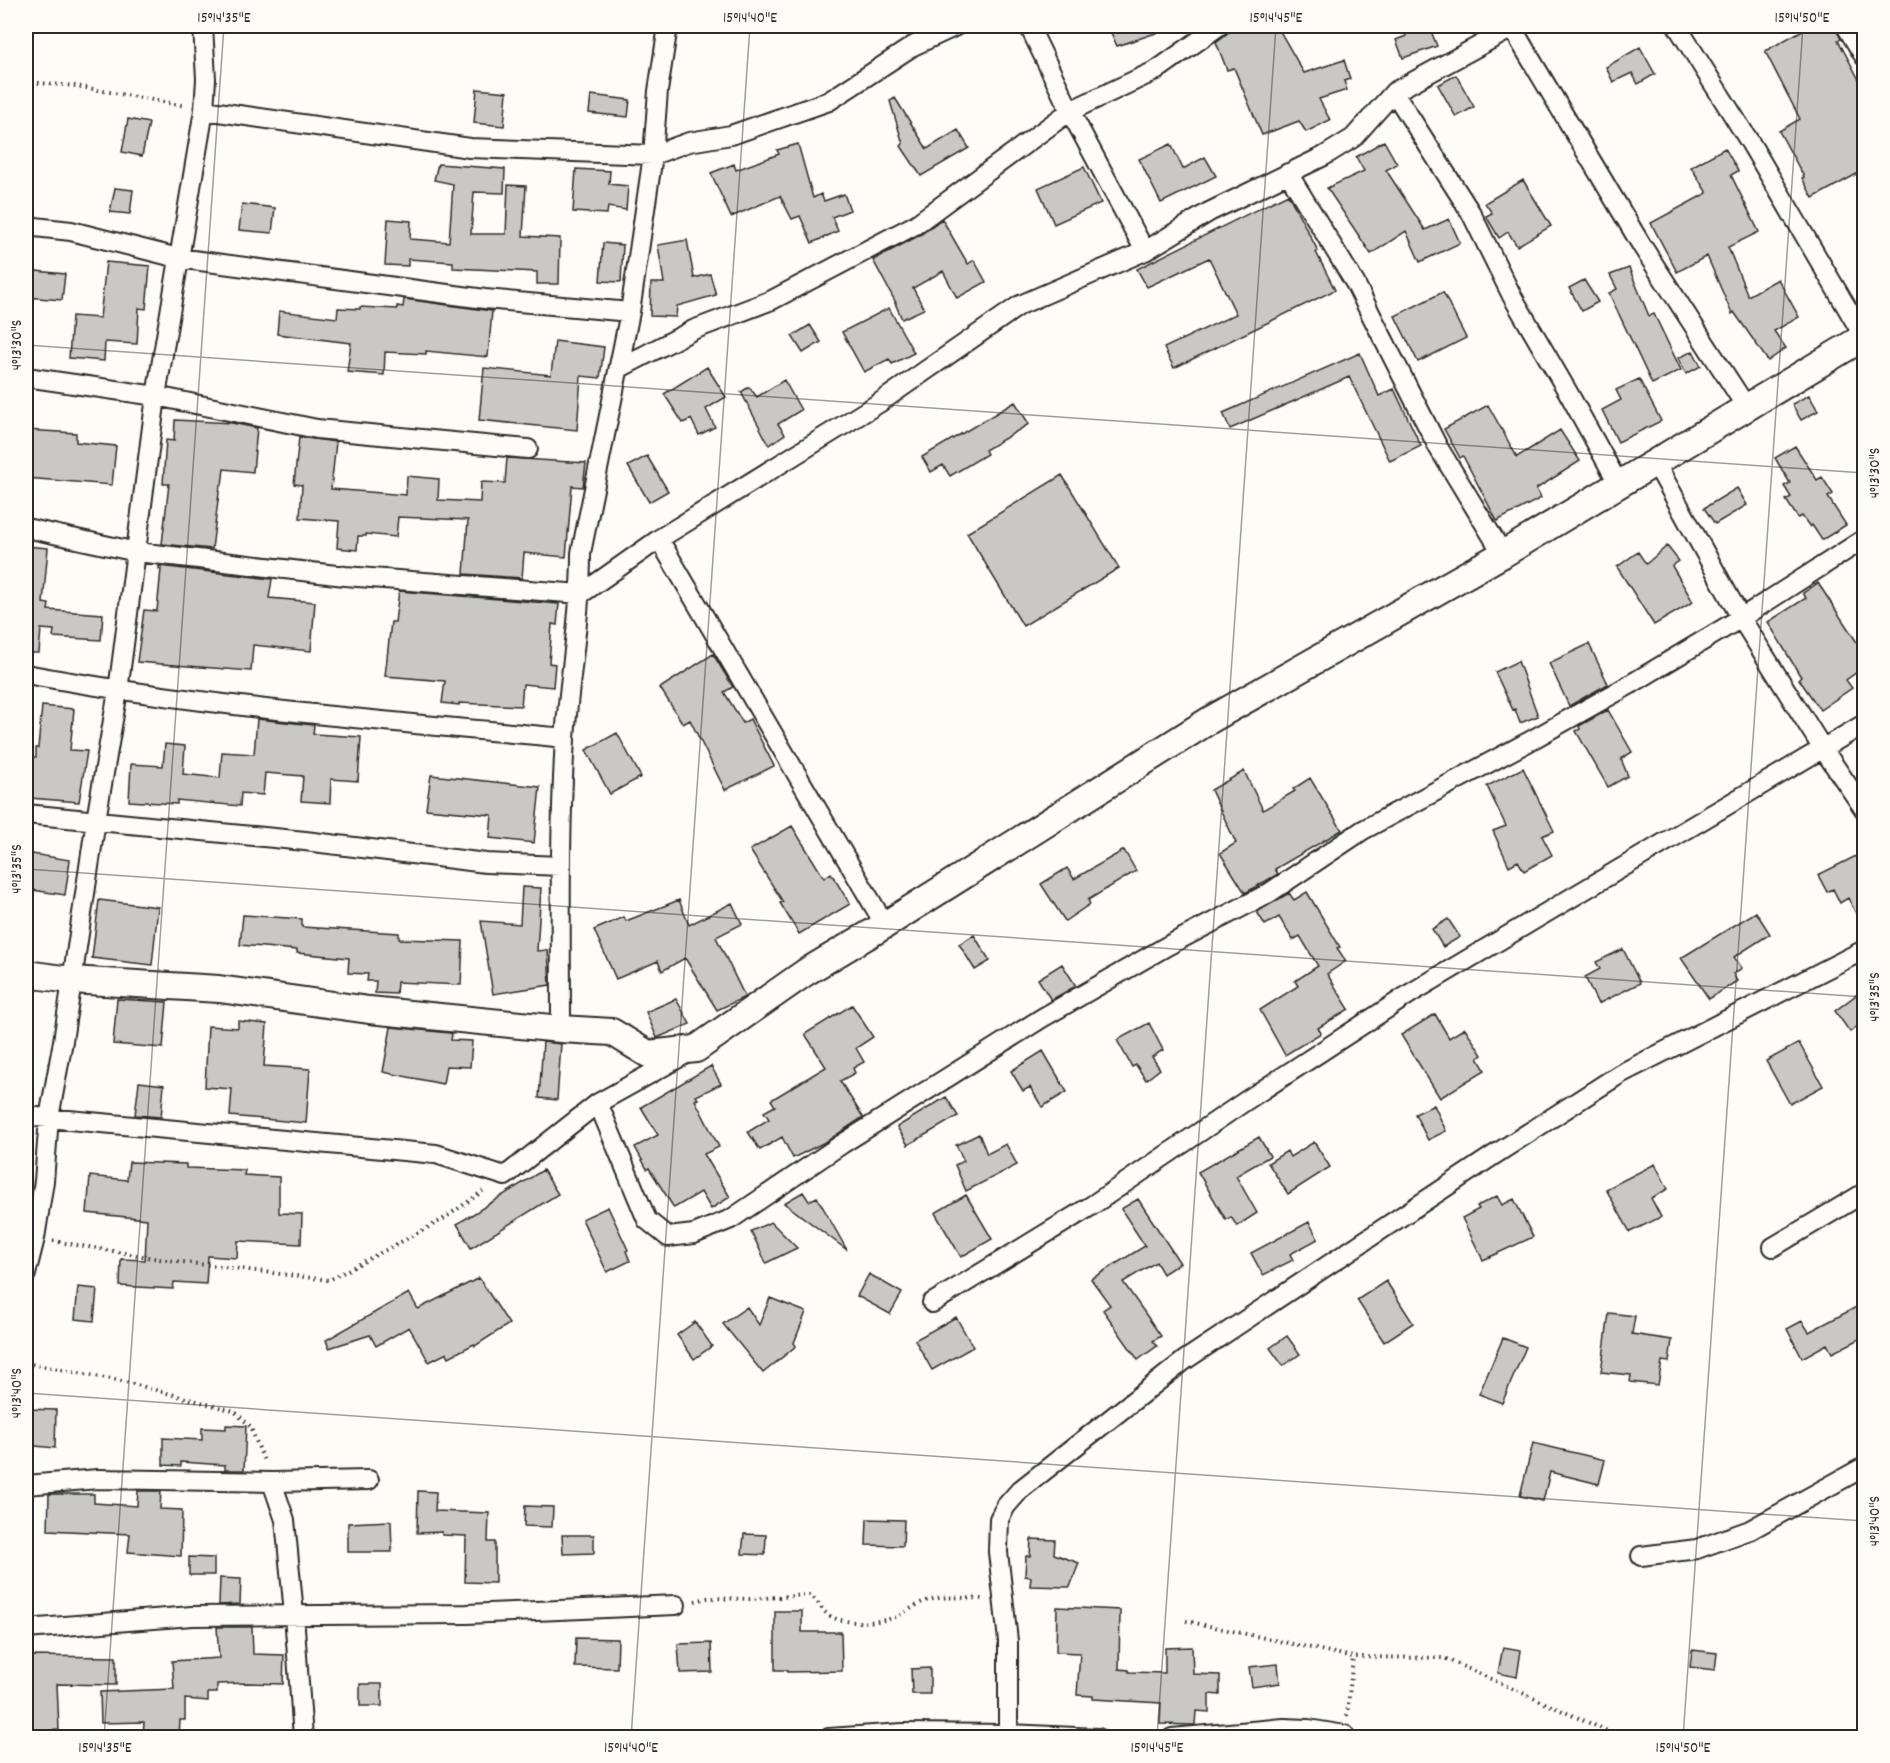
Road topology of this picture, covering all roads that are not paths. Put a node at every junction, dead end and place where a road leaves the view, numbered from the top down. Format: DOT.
graph roads {
  1 [pos="203,26"];
  2 [pos="668,26"];
  3 [pos="956,26"];
  4 [pos="1029,26"];
  5 [pos="1219,26"];
  6 [pos="1677,26"];
  7 [pos="1846,26"];
  8 [pos="1511,27"];
  9 [pos="1864,56"];
  10 [pos="1394,92"];
  11 [pos="204,110"];
  12 [pos="1070,111"];
  13 [pos="653,155"];
  14 [pos="1288,173"];
  15 [pos="26,226"];
  16 [pos="1144,252"];
  17 [pos="178,258"];
  18 [pos="630,312"];
  19 [pos="1864,337"];
  20 [pos="620,368"];
  21 [pos="26,377"];
  22 [pos="156,396"];
  23 [pos="1747,408"];
  24 [pos="528,449"];
  25 [pos="1655,462"];
  26 [pos="1618,483"];
  27 [pos="26,528"];
  28 [pos="658,539"];
  29 [pos="1864,539"];
  30 [pos="137,552"];
  31 [pos="1503,554"];
  32 [pos="581,594"];
  33 [pos="1741,618"];
  34 [pos="26,674"];
  35 [pos="118,691"];
  36 [pos="1864,724"];
  37 [pos="566,738"];
  38 [pos="1823,749"];
  39 [pos="1864,809"];
  40 [pos="26,814"];
  41 [pos="96,820"];
  42 [pos="560,866"];
  43 [pos="885,925"];
  44 [pos="1864,950"];
  45 [pos="26,974"];
  46 [pos="71,980"];
  47 [pos="561,1029"];
  48 [pos="696,1049"];
  49 [pos="598,1103"];
  50 [pos="26,1116"];
  51 [pos="49,1119"];
  52 [pos="1864,1193"];
  53 [pos="1773,1247"];
  54 [pos="26,1274"];
  55 [pos="932,1303"];
  56 [pos="1864,1467"];
  57 [pos="369,1480"];
  58 [pos="273,1482"];
  59 [pos="26,1485"];
  60 [pos="1641,1556"];
  61 [pos="676,1605"];
  62 [pos="294,1614"];
  63 [pos="26,1629"];
  64 [pos="1345,1735"];
  65 [pos="1008,1736"];
  66 [pos="303,1737"];
  67 [pos="829,1737"];
  68 [pos="1098,1737"];
  69 [pos="1172,1737"];
  1 -- 11 [label="street"];
  2 -- 13 [label="street"];
  3 -- 13 [label="street"];
  4 -- 12 [label="street"];
  5 -- 12 [label="street"];
  6 -- 19 [label="street"];
  7 -- 9 [label="street"];
  8 -- 10 [label="street"];
  8 -- 23 [label="street"];
  10 -- 14 [label="street"];
  10 -- 26 [label="street"];
  11 -- 13 [label="street"];
  11 -- 17 [label="street"];
  12 -- 16 [label="street"];
  12 -- 20 [label="street"];
  13 -- 18 [label="street"];
  14 -- 16 [label="street"];
  14 -- 31 [label="street"];
  15 -- 17 [label="street"];
  16 -- 28 [label="street"];
  17 -- 18 [label="street"];
  17 -- 22 [label="street"];
  18 -- 20 [label="street"];
  19 -- 23 [label="street"];
  20 -- 32 [label="street"];
  21 -- 22 [label="street"];
  22 -- 24 [label="street"];
  22 -- 30 [label="street"];
  23 -- 25 [label="street"];
  25 -- 26 [label="street"];
  25 -- 33 [label="street"];
  26 -- 31 [label="street"];
  27 -- 30 [label="street"];
  28 -- 32 [label="street"];
  28 -- 43 [label="street"];
  29 -- 33 [label="street"];
  30 -- 32 [label="street"];
  30 -- 35 [label="street"];
  31 -- 43 [label="street"];
  32 -- 37 [label="street"];
  33 -- 38 [label="street"];
  33 -- 49 [label="street"];
  34 -- 35 [label="street"];
  35 -- 37 [label="street"];
  35 -- 41 [label="street"];
  36 -- 38 [label="street"];
  37 -- 42 [label="street"];
  38 -- 39 [label="street"];
  38 -- 55 [label="street"];
  40 -- 41 [label="street"];
  41 -- 42 [label="street"];
  41 -- 46 [label="street"];
  42 -- 47 [label="street"];
  43 -- 48 [label="street"];
  44 -- 65 [label="street"];
  45 -- 46 [label="street"];
  46 -- 47 [label="street"];
  46 -- 51 [label="street"];
  47 -- 48 [label="street"];
  48 -- 49 [label="street"];
  49 -- 51 [label="street"];
  50 -- 51 [label="street"];
  51 -- 54 [label="street"];
  52 -- 53 [label="street"];
  56 -- 60 [label="street"];
  57 -- 58 [label="street"];
  58 -- 59 [label="street"];
  58 -- 62 [label="street"];
  61 -- 62 [label="street"];
  62 -- 63 [label="street"];
  62 -- 66 [label="street"];
  64 -- 69 [label="street"];
  65 -- 67 [label="street"];
  65 -- 68 [label="street"];
}
